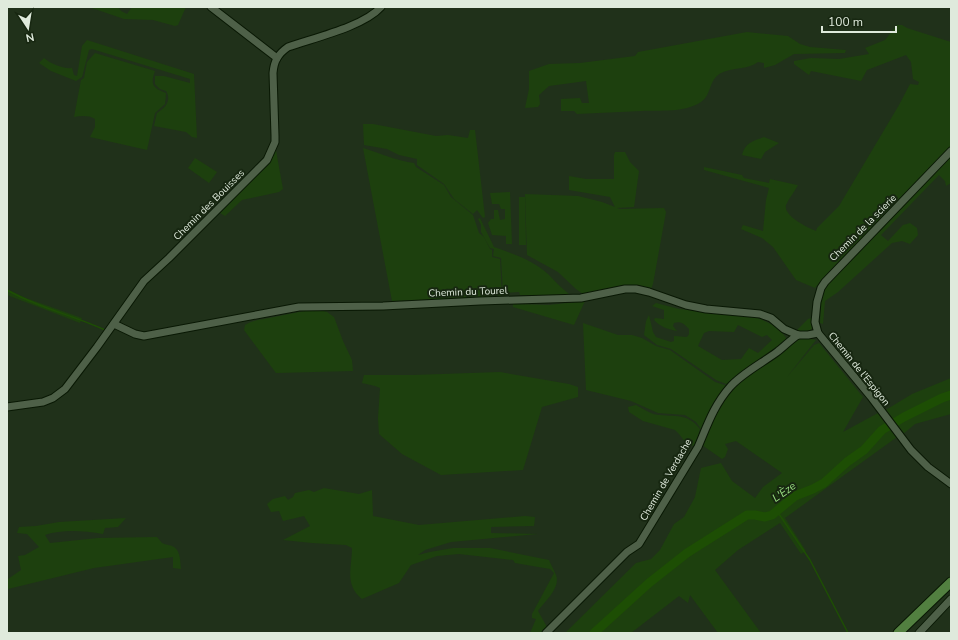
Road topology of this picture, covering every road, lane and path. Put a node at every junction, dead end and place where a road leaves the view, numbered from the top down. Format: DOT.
graph roads {
  1 [pos="212,7"];
  2 [pos="381,7"];
  3 [pos="277,58"];
  4 [pos="951,151"];
  5 [pos="114,324"];
  6 [pos="818,333"];
  7 [pos="798,335"];
  8 [pos="7,407"];
  9 [pos="951,484"];
  10 [pos="951,582"];
  11 [pos="951,589"];
  12 [pos="951,598"];
  13 [pos="546,633"];
  14 [pos="899,633"];
  15 [pos="919,633"];
  1 -- 3 [label="street"];
  2 -- 3 [label="street"];
  3 -- 5 [label="street, Chemin des Bouisses"];
  4 -- 6 [label="street, Chemin de la scierie"];
  5 -- 7 [label="street, Chemin du Tourel"];
  5 -- 8 [label="street, Chemin des Bouisses"];
  6 -- 7 [label="street"];
  6 -- 9 [label="street, Chemin de l'Espigon"];
  7 -- 13 [label="street, Chemin de Verdache"];
  10 -- 14 [label="main road"];
  11 -- 14 [label="main road"];
  12 -- 15 [label="street"];
}
